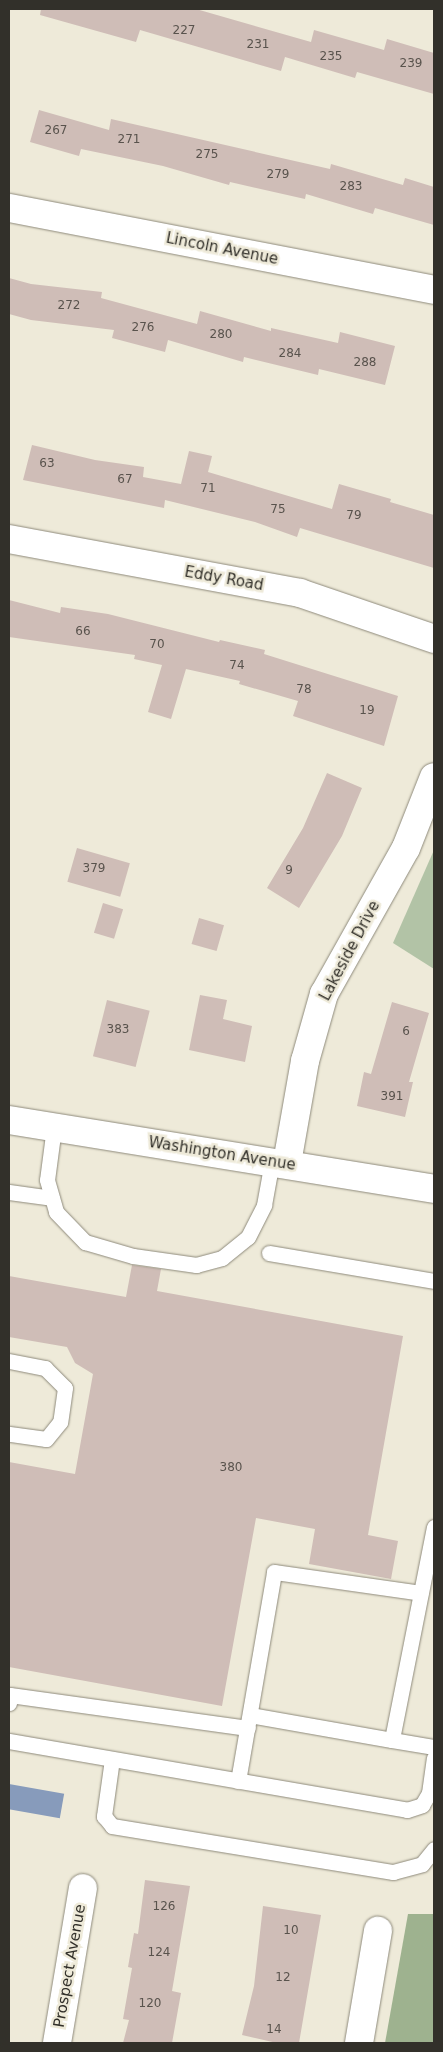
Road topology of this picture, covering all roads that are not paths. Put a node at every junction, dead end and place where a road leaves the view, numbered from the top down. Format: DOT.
graph roads {
  1 [pos="9,208"];
  2 [pos="434,290"];
  3 [pos="9,539"];
  4 [pos="434,639"];
  5 [pos="434,777"];
  6 [pos="9,1120"];
  7 [pos="54,1127"];
  8 [pos="279,1162"];
  9 [pos="434,1189"];
  10 [pos="9,1192"];
  11 [pos="52,1198"];
  12 [pos="270,1253"];
  13 [pos="434,1281"];
  14 [pos="9,1361"];
  15 [pos="9,1434"];
  16 [pos="434,1527"];
  17 [pos="421,1593"];
  18 [pos="9,1703"];
  19 [pos="249,1721"];
  20 [pos="392,1740"];
  21 [pos="9,1741"];
  22 [pos="434,1747"];
  23 [pos="434,1758"];
  24 [pos="112,1759"];
  25 [pos="238,1781"];
  26 [pos="434,1849"];
  27 [pos="83,1888"];
  28 [pos="378,1931"];
  29 [pos="56,2043"];
  30 [pos="359,2043"];
  1 -- 2 [label="street, Lincoln Avenue"];
  3 -- 4 [label="street, Eddy Road"];
  5 -- 8 [label="street, Lakeside Drive"];
  6 -- 7 [label="street, Washington Avenue"];
  7 -- 8 [label="street, Washington Avenue"];
  7 -- 11 [label="lane"];
  8 -- 9 [label="street, Washington Avenue"];
  8 -- 11 [label="lane"];
  10 -- 11 [label="lane"];
  12 -- 13 [label="lane"];
  14 -- 15 [label="lane"];
  16 -- 17 [label="lane"];
  17 -- 19 [label="lane"];
  17 -- 20 [label="lane"];
  18 -- 19 [label="lane"];
  19 -- 20 [label="lane"];
  19 -- 25 [label="lane"];
  20 -- 22 [label="lane"];
  21 -- 24 [label="lane"];
  23 -- 25 [label="lane"];
  24 -- 25 [label="lane"];
  24 -- 26 [label="lane"];
  27 -- 29 [label="street, Prospect Avenue"];
  28 -- 30 [label="street"];
}
